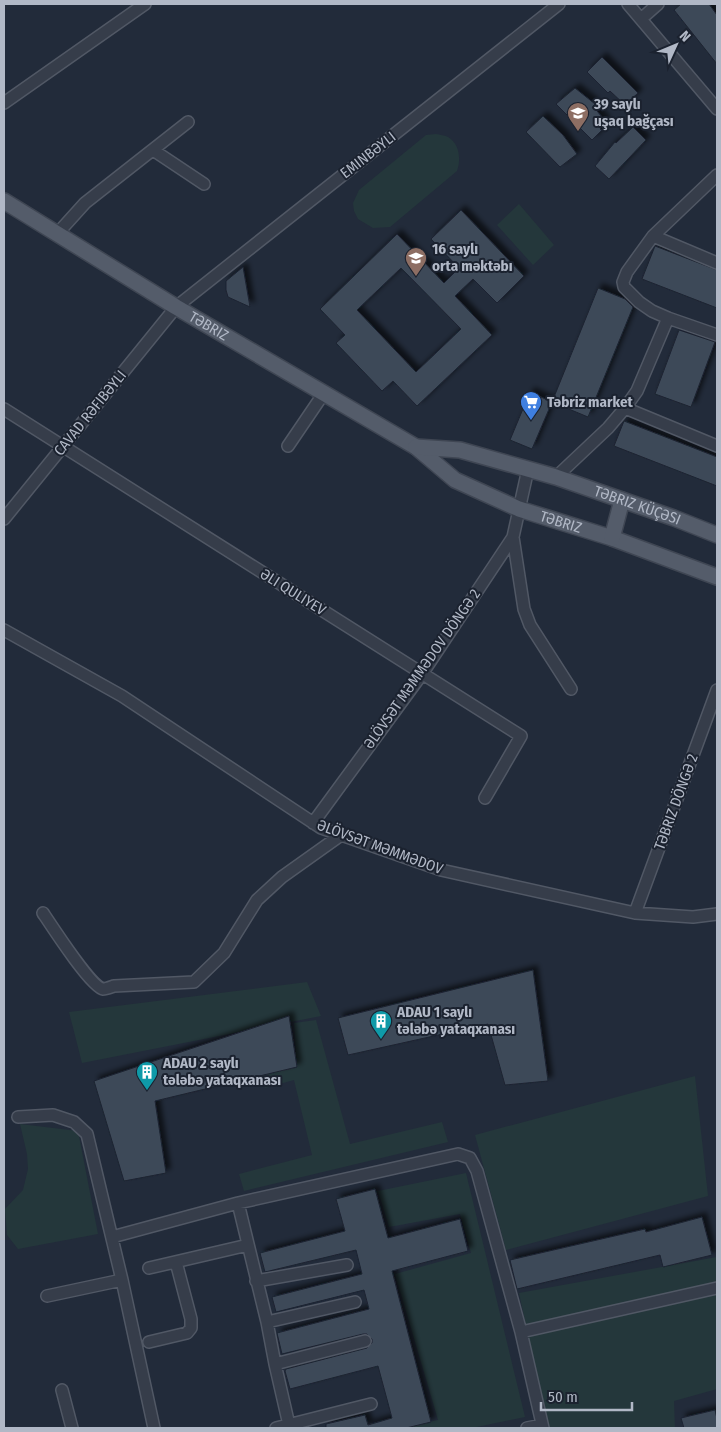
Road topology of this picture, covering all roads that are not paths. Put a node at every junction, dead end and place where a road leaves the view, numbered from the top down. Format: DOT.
graph roads {
  1 [pos="145,4"];
  2 [pos="559,4"];
  3 [pos="628,4"];
  4 [pos="658,4"];
  5 [pos="641,19"];
  6 [pos="4,103"];
  7 [pos="717,109"];
  8 [pos="188,122"];
  9 [pos="153,150"];
  10 [pos="717,175"];
  11 [pos="204,184"];
  12 [pos="4,201"];
  13 [pos="57,234"];
  14 [pos="653,236"];
  15 [pos="717,263"];
  16 [pos="176,307"];
  17 [pos="668,318"];
  18 [pos="717,335"];
  19 [pos="324,394"];
  20 [pos="625,408"];
  21 [pos="4,409"];
  22 [pos="63,446"];
  23 [pos="288,446"];
  24 [pos="717,446"];
  25 [pos="416,447"];
  26 [pos="528,470"];
  27 [pos="556,477"];
  28 [pos="622,500"];
  29 [pos="519,509"];
  30 [pos="4,520"];
  31 [pos="717,535"];
  32 [pos="513,536"];
  33 [pos="612,538"];
  34 [pos="717,577"];
  35 [pos="4,630"];
  36 [pos="422,674"];
  37 [pos="571,689"];
  38 [pos="717,690"];
  39 [pos="484,798"];
  40 [pos="312,822"];
  41 [pos="340,835"];
  42 [pos="634,913"];
  43 [pos="43,914"];
  44 [pos="717,914"];
  45 [pos="18,1117"];
  46 [pos="238,1203"];
  47 [pos="112,1237"];
  48 [pos="248,1245"];
  49 [pos="176,1262"];
  50 [pos="347,1264"];
  51 [pos="149,1268"];
  52 [pos="122,1280"];
  53 [pos="256,1281"];
  54 [pos="717,1288"];
  55 [pos="47,1296"];
  56 [pos="355,1302"];
  57 [pos="267,1322"];
  58 [pos="522,1332"];
  59 [pos="365,1341"];
  60 [pos="149,1342"];
  61 [pos="275,1364"];
  62 [pos="62,1390"];
  63 [pos="371,1404"];
  64 [pos="289,1425"];
  65 [pos="543,1426"];
  66 [pos="72,1428"];
  67 [pos="154,1428"];
  68 [pos="276,1428"];
  69 [pos="526,1428"];
  1 -- 6 [label="street"];
  2 -- 16 [label="street, EMINBƏYLI"];
  3 -- 5 [label="street"];
  4 -- 5 [label="street"];
  5 -- 7 [label="street"];
  8 -- 9 [label="street"];
  9 -- 11 [label="street"];
  9 -- 13 [label="street"];
  10 -- 14 [label="street"];
  12 -- 13 [label="main road, TƏBRIZ"];
  13 -- 16 [label="main road, TƏBRIZ"];
  14 -- 15 [label="street"];
  14 -- 17 [label="street"];
  16 -- 19 [label="main road, TƏBRIZ"];
  16 -- 22 [label="street, CAVAD RƏFIBƏYLI"];
  17 -- 18 [label="street"];
  17 -- 20 [label="street"];
  19 -- 23 [label="street"];
  19 -- 25 [label="main road, TƏBRIZ"];
  20 -- 24 [label="street"];
  20 -- 27 [label="street"];
  21 -- 22 [label="street, ƏLI QULIYEV"];
  22 -- 30 [label="street, CAVAD RƏFIBƏYLI"];
  22 -- 36 [label="street, ƏLI QULIYEV"];
  25 -- 26 [label="main road, TƏBRIZ"];
  25 -- 29 [label="main road, TƏBRIZ"];
  26 -- 27 [label="main road, TƏBRIZ"];
  26 -- 29 [label="street, ƏLÖVSƏT MƏMMƏDOV DÖNGƏ 2"];
  27 -- 28 [label="main road, TƏBRIZ KÜÇƏSI"];
  28 -- 31 [label="main road, TƏBRIZ KÜÇƏSI"];
  28 -- 33 [label="main road"];
  29 -- 32 [label="street, ƏLÖVSƏT MƏMMƏDOV DÖNGƏ 2"];
  29 -- 33 [label="main road, TƏBRIZ"];
  32 -- 36 [label="street, ƏLÖVSƏT MƏMMƏDOV DÖNGƏ 2"];
  32 -- 37 [label="street"];
  33 -- 34 [label="main road, TƏBRIZ"];
  35 -- 40 [label="street, ƏLÖVSƏT MƏMMƏDOV"];
  36 -- 39 [label="street, ƏLI QULIYEV"];
  36 -- 40 [label="street, ƏLÖVSƏT MƏMMƏDOV DÖNGƏ 2"];
  38 -- 42 [label="street, TƏBRIZ DÖNGƏ 2"];
  40 -- 41 [label="street, ƏLÖVSƏT MƏMMƏDOV"];
  41 -- 42 [label="street, ƏLÖVSƏT MƏMMƏDOV"];
  41 -- 43 [label="street"];
  42 -- 44 [label="street, ƏLÖVSƏT MƏMMƏDOV"];
  45 -- 47 [label="street"];
  46 -- 47 [label="street"];
  46 -- 48 [label="street"];
  46 -- 58 [label="street"];
  47 -- 52 [label="street"];
  48 -- 49 [label="street"];
  48 -- 53 [label="street"];
  49 -- 51 [label="street"];
  49 -- 60 [label="street"];
  50 -- 53 [label="street"];
  52 -- 55 [label="street"];
  52 -- 67 [label="street"];
  53 -- 57 [label="street"];
  54 -- 58 [label="street"];
  56 -- 57 [label="street"];
  57 -- 61 [label="street"];
  58 -- 65 [label="street"];
  59 -- 61 [label="street"];
  61 -- 64 [label="street"];
  62 -- 66 [label="street"];
  63 -- 64 [label="street"];
  64 -- 68 [label="street"];
  65 -- 69 [label="street"];
}
